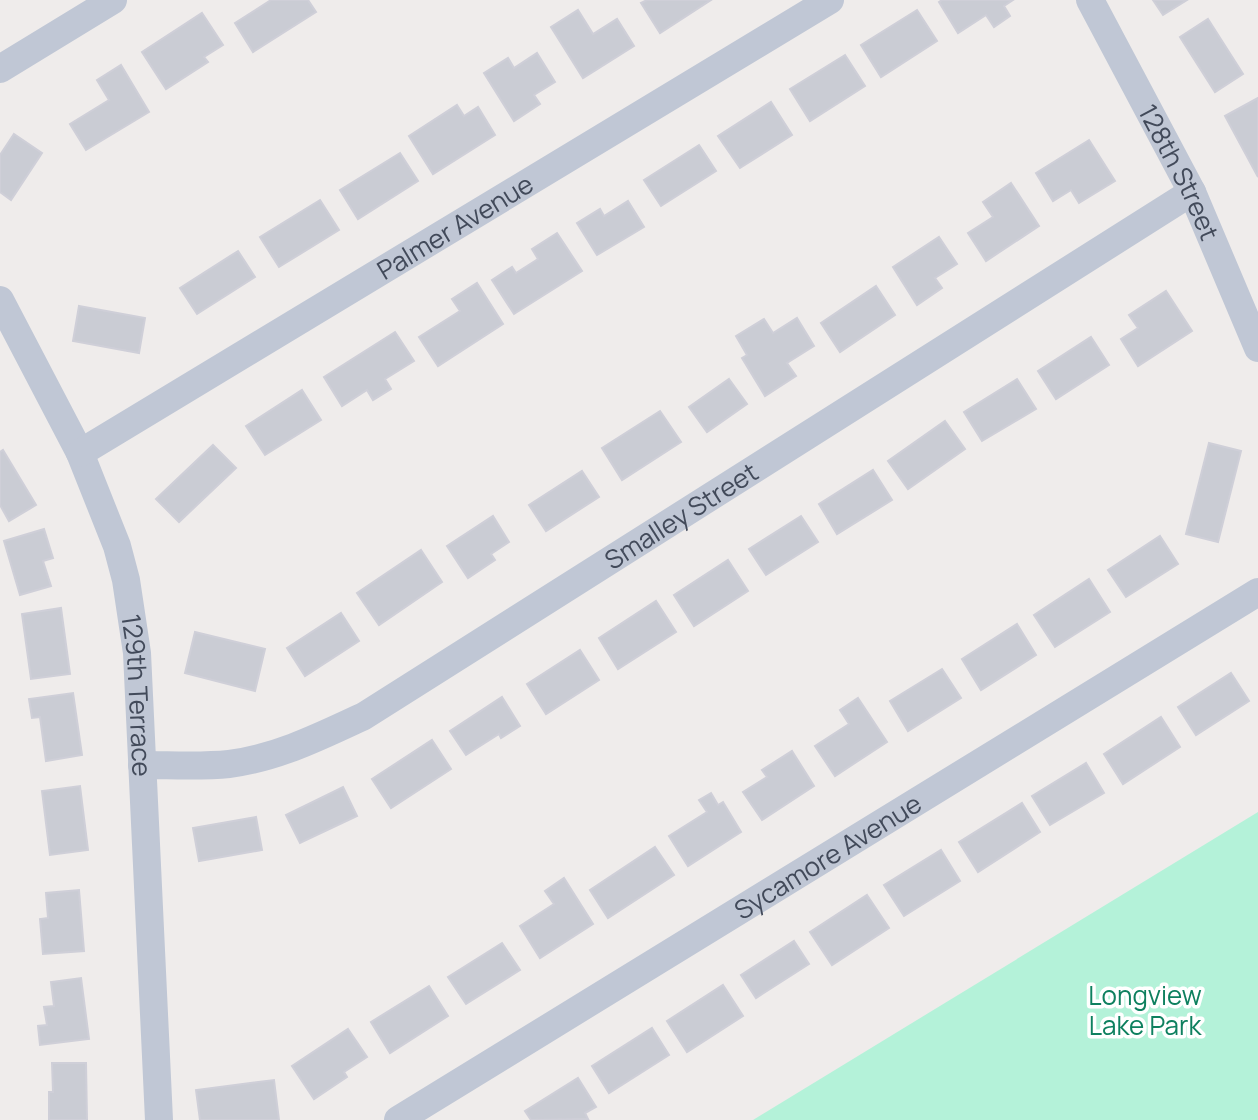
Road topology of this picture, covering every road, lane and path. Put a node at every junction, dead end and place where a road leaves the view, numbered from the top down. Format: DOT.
graph roads {
  1 [pos="113,0"];
  2 [pos="830,0"];
  3 [pos="1090,0"];
  4 [pos="0,69"];
  5 [pos="1192,192"];
  6 [pos="0,300"];
  7 [pos="1258,348"];
  8 [pos="80,453"];
  9 [pos="1258,592"];
  10 [pos="142,765"];
  11 [pos="159,1120"];
  12 [pos="398,1120"];
  1 -- 4 [label="street"];
  2 -- 8 [label="street, Palmer Avenue"];
  3 -- 5 [label="street, 128th Street"];
  5 -- 7 [label="street, 128th Street"];
  5 -- 10 [label="street, Smalley Street"];
  6 -- 8 [label="street, 129th Terrace"];
  8 -- 10 [label="street, 129th Terrace"];
  9 -- 12 [label="street, Sycamore Avenue"];
  10 -- 11 [label="street, 129th Terrace"];
}
